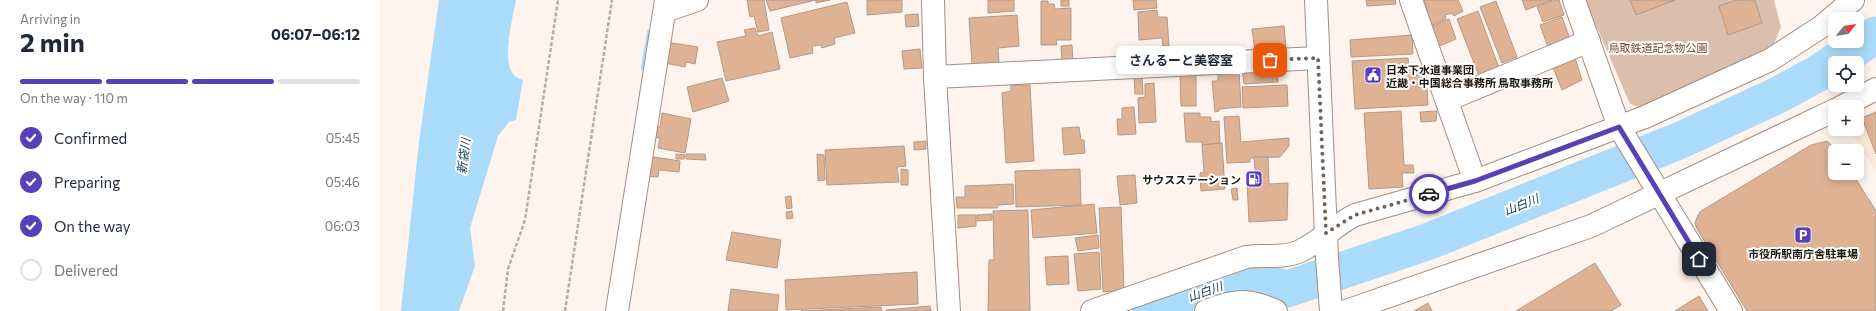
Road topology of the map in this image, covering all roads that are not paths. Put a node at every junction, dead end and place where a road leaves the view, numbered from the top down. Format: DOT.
graph roads {
  1 [pos="697,0"];
  2 [pos="933,0"];
  3 [pos="1316,0"];
  4 [pos="1411,0"];
  5 [pos="1574,0"];
  6 [pos="1853,0"];
  7 [pos="665,5"];
  8 [pos="1589,41"];
  9 [pos="1318,58"];
  10 [pos="935,77"];
  11 [pos="1876,89"];
  12 [pos="1446,100"];
  13 [pos="1855,100"];
  14 [pos="1828,113"];
  15 [pos="1619,127"];
  16 [pos="1475,181"];
  17 [pos="1659,194"];
  18 [pos="1326,233"];
  19 [pos="1331,304"];
  20 [pos="617,311"];
  21 [pos="949,311"];
  22 [pos="1092,311"];
  23 [pos="1206,311"];
  24 [pos="1276,311"];
  25 [pos="1346,311"];
  26 [pos="1731,311"];
  1 -- 7 [label="street"];
  2 -- 10 [label="street"];
  3 -- 9 [label="street"];
  4 -- 12 [label="street"];
  5 -- 8 [label="street"];
  6 -- 15 [label="street"];
  7 -- 20 [label="street"];
  8 -- 12 [label="street"];
  8 -- 15 [label="street"];
  9 -- 10 [label="street"];
  9 -- 18 [label="street"];
  10 -- 21 [label="street"];
  11 -- 13 [label="street"];
  12 -- 16 [label="street"];
  14 -- 17 [label="street"];
  15 -- 16 [label="street"];
  15 -- 17 [label="street"];
  16 -- 18 [label="street"];
  17 -- 25 [label="street"];
  17 -- 26 [label="street"];
  18 -- 19 [label="street"];
  18 -- 22 [label="street"];
  23 -- 24 [label="street"];
}
